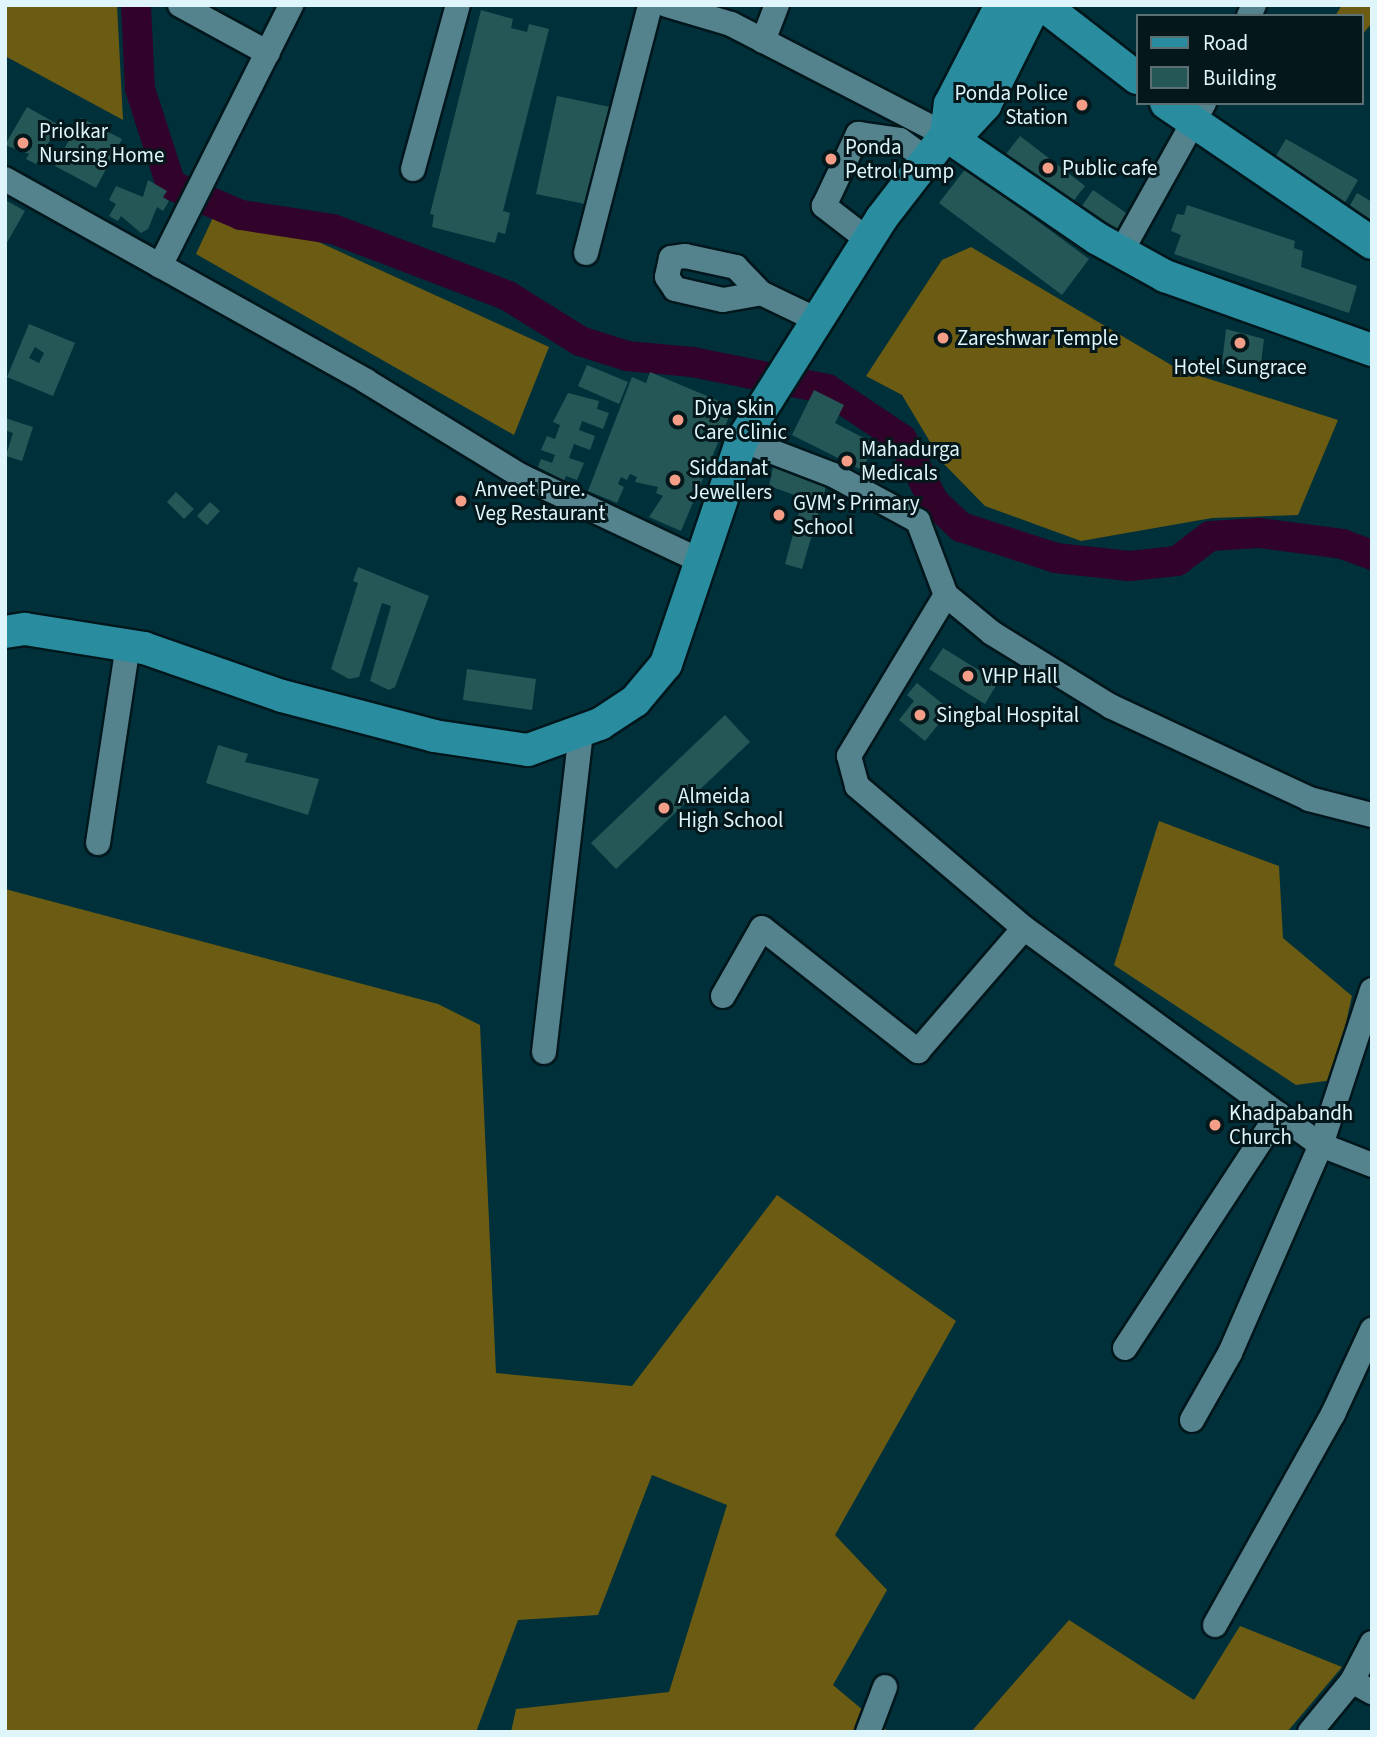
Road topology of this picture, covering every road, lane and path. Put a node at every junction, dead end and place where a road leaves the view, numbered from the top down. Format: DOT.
graph roads {
  1 [pos="180,5"];
  2 [pos="291,5"];
  3 [pos="458,5"];
  4 [pos="650,5"];
  5 [pos="667,5"];
  6 [pos="776,5"];
  7 [pos="1001,5"];
  8 [pos="1035,5"];
  9 [pos="1043,5"];
  10 [pos="763,41"];
  11 [pos="268,53"];
  12 [pos="1136,77"];
  13 [pos="1172,105"];
  14 [pos="1197,114"];
  15 [pos="935,147"];
  16 [pos="413,170"];
  17 [pos="5,179"];
  18 [pos="868,240"];
  19 [pos="1372,243"];
  20 [pos="1121,252"];
  21 [pos="586,253"];
  22 [pos="160,266"];
  23 [pos="761,293"];
  24 [pos="807,332"];
  25 [pos="1372,350"];
  26 [pos="749,430"];
  27 [pos="701,561"];
  28 [pos="946,595"];
  29 [pos="5,632"];
  30 [pos="128,645"];
  31 [pos="581,731"];
  32 [pos="1372,815"];
  33 [pos="97,843"];
  34 [pos="1024,928"];
  35 [pos="1372,990"];
  36 [pos="723,996"];
  37 [pos="544,1052"];
  38 [pos="1278,1114"];
  39 [pos="1321,1145"];
  40 [pos="1372,1165"];
  41 [pos="1372,1330"];
  42 [pos="1125,1348"];
  43 [pos="1192,1420"];
  44 [pos="1215,1625"];
  45 [pos="1372,1643"];
  46 [pos="885,1687"];
  47 [pos="1362,1687"];
  48 [pos="868,1732"];
  49 [pos="1310,1732"];
  1 -- 11 [label="street"];
  2 -- 11 [label="street"];
  3 -- 16 [label="street"];
  4 -- 21 [label="street"];
  5 -- 10 [label="street"];
  6 -- 10 [label="street"];
  7 -- 15 [label="main road"];
  8 -- 15 [label="main road"];
  9 -- 12 [label="main road"];
  10 -- 15 [label="street"];
  11 -- 22 [label="street"];
  13 -- 14 [label="main road"];
  14 -- 19 [label="main road"];
  14 -- 20 [label="street"];
  15 -- 18 [label="main road"];
  15 -- 18 [label="street"];
  15 -- 20 [label="main road"];
  17 -- 22 [label="street"];
  18 -- 24 [label="main road"];
  20 -- 25 [label="main road"];
  22 -- 27 [label="street"];
  23 -- 24 [label="street"];
  24 -- 26 [label="main road"];
  26 -- 27 [label="main road"];
  26 -- 28 [label="street"];
  27 -- 31 [label="main road"];
  28 -- 32 [label="street"];
  28 -- 34 [label="street"];
  29 -- 30 [label="main road"];
  30 -- 31 [label="main road"];
  30 -- 33 [label="street"];
  31 -- 37 [label="street"];
  34 -- 36 [label="street"];
  34 -- 38 [label="street"];
  35 -- 39 [label="street"];
  38 -- 39 [label="street"];
  38 -- 42 [label="street"];
  39 -- 40 [label="street"];
  39 -- 43 [label="street"];
  41 -- 44 [label="street"];
  45 -- 47 [label="street"];
  46 -- 48 [label="street"];
  47 -- 49 [label="street"];
}
